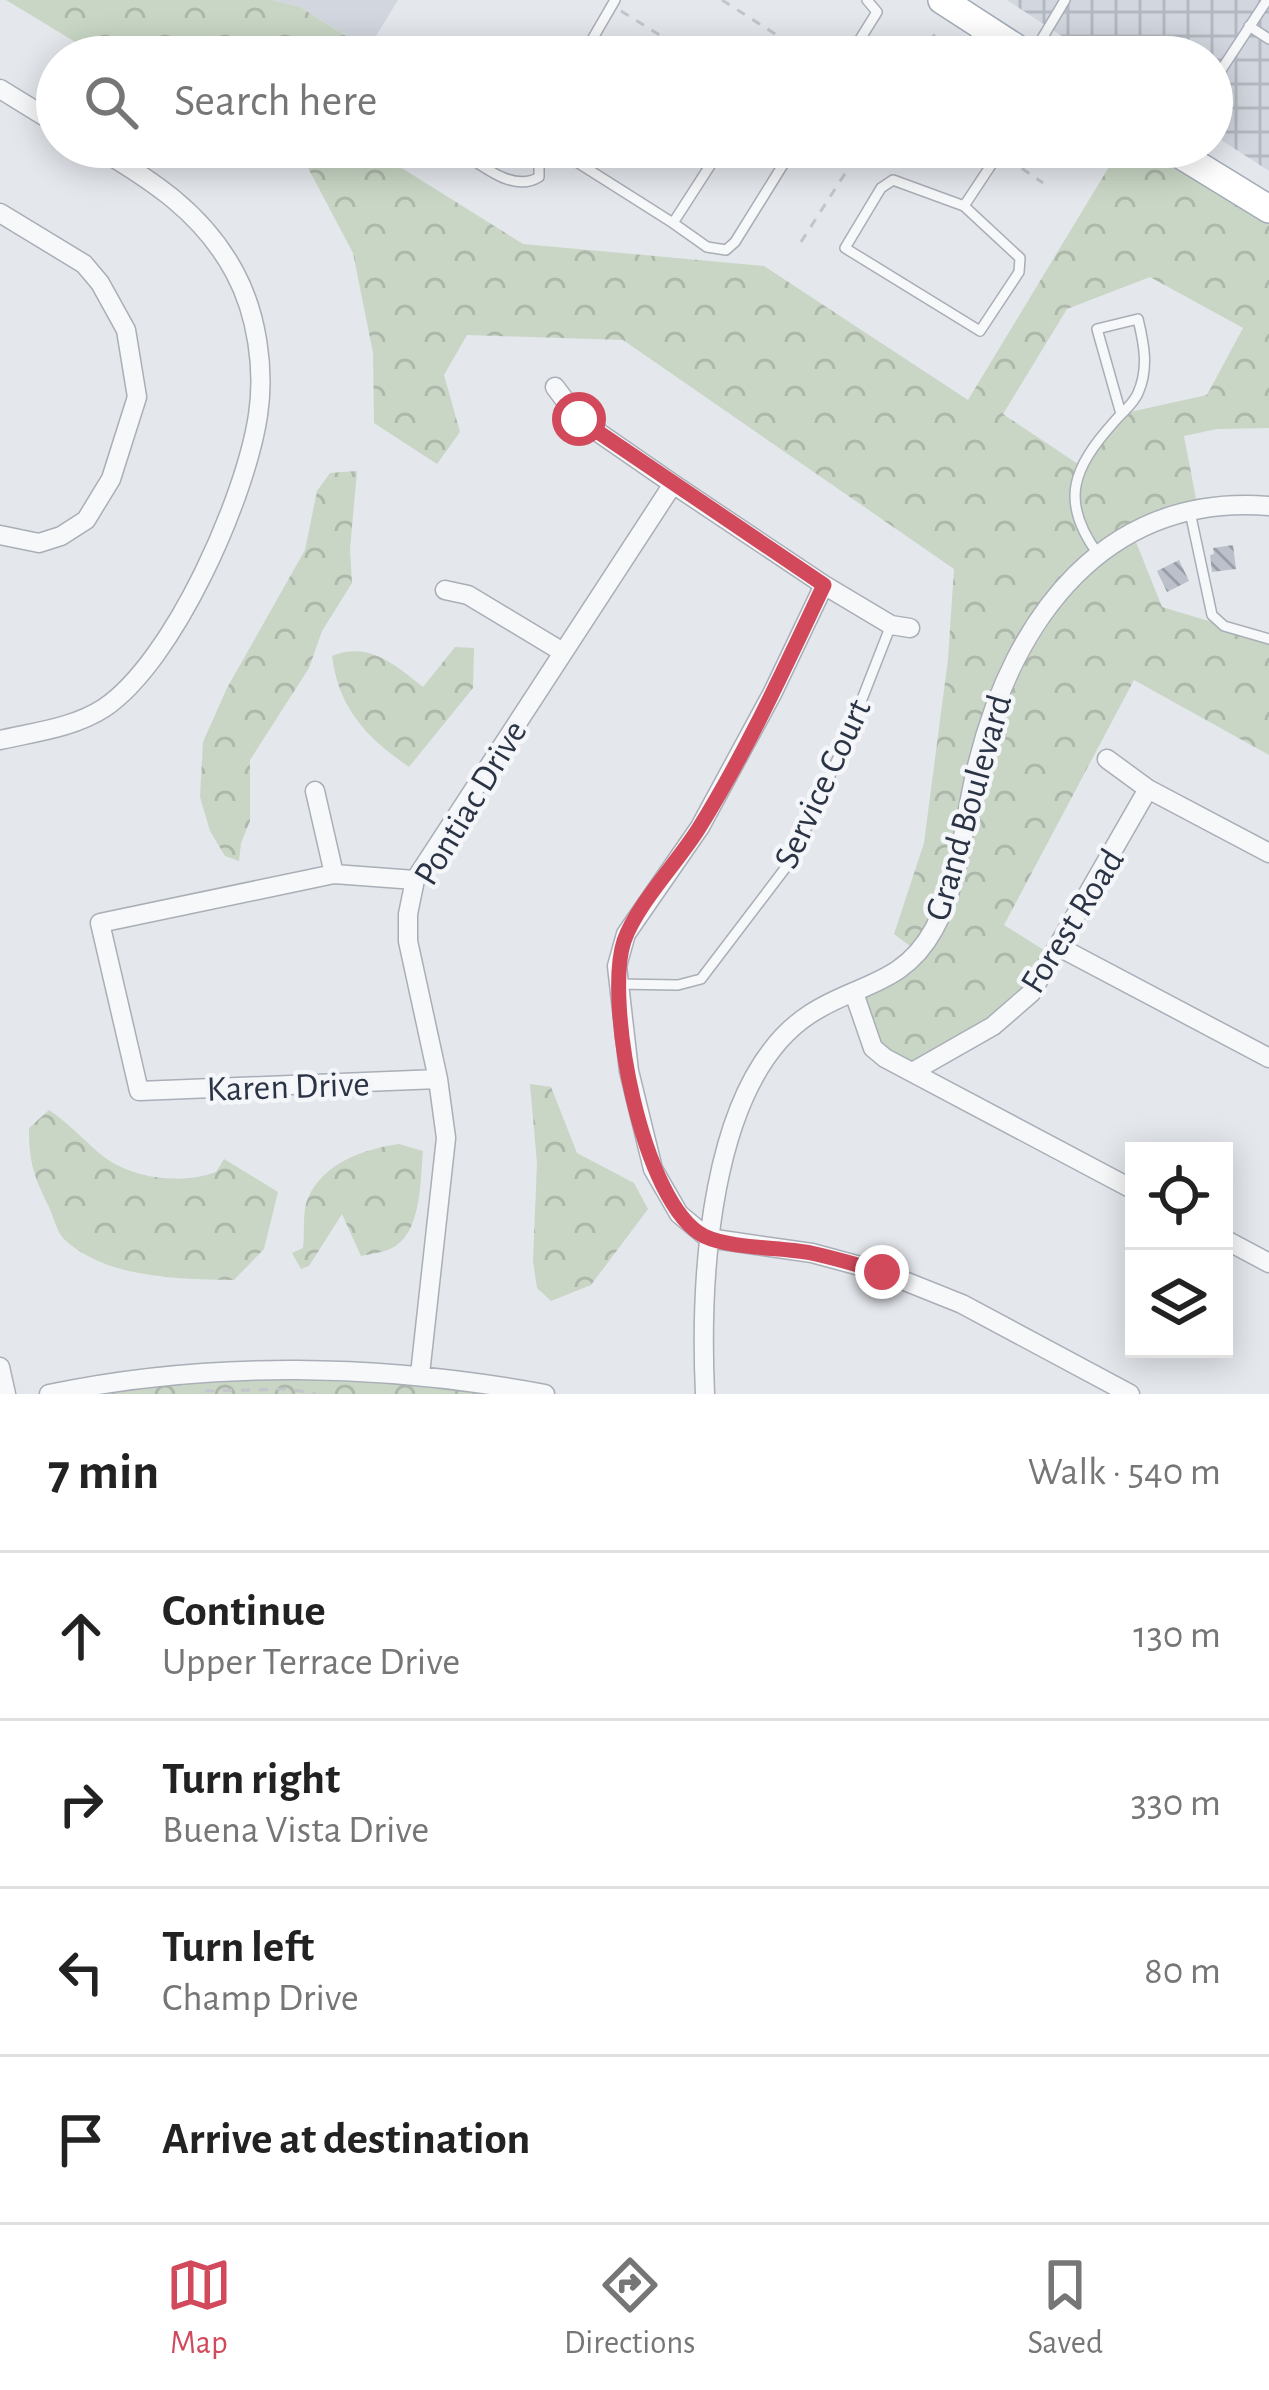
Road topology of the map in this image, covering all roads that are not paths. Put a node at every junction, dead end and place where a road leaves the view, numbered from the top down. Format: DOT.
graph roads {
  1 [pos="867,0"];
  2 [pos="942,0"];
  3 [pos="1065,0"];
  4 [pos="1267,0"];
  5 [pos="613,2"];
  6 [pos="1249,26"];
  7 [pos="983,27"];
  8 [pos="594,36"];
  9 [pos="862,36"];
  10 [pos="977,36"];
  11 [pos="997,36"];
  12 [pos="1044,36"];
  13 [pos="1269,39"];
  14 [pos="1233,51"];
  15 [pos="0,89"];
  16 [pos="36,111"];
  17 [pos="131,168"];
  18 [pos="489,168"];
  19 [pos="539,168"];
  20 [pos="585,168"];
  21 [pos="708,168"];
  22 [pos="781,168"];
  23 [pos="989,168"];
  24 [pos="1203,168"];
  25 [pos="964,206"];
  26 [pos="1269,208"];
  27 [pos="0,213"];
  28 [pos="673,223"];
  29 [pos="555,387"];
  30 [pos="1121,414"];
  31 [pos="674,484"];
  32 [pos="1269,506"];
  33 [pos="1190,511"];
  34 [pos="0,535"];
  35 [pos="1099,554"];
  36 [pos="824,585"];
  37 [pos="445,590"];
  38 [pos="901,626"];
  39 [pos="1269,638"];
  40 [pos="561,651"];
  41 [pos="0,740"];
  42 [pos="1107,759"];
  43 [pos="1148,789"];
  44 [pos="315,791"];
  45 [pos="1269,853"];
  46 [pos="334,874"];
  47 [pos="415,880"];
  48 [pos="1061,948"];
  49 [pos="616,984"];
  50 [pos="854,993"];
  51 [pos="1269,1058"];
  52 [pos="914,1071"];
  53 [pos="438,1079"];
  54 [pos="1125,1185"];
  55 [pos="708,1238"];
  56 [pos="1233,1244"];
  57 [pos="1269,1263"];
  58 [pos="0,1367"];
  59 [pos="420,1374"];
  60 [pos="6,1394"];
  61 [pos="49,1394"];
  62 [pos="545,1394"];
  63 [pos="706,1394"];
  64 [pos="1130,1394"];
  1 -- 9 [label="lane"];
  2 -- 7 [label="main road"];
  3 -- 12 [label="lane"];
  4 -- 6 [label="lane"];
  5 -- 8 [label="lane"];
  6 -- 13 [label="lane"];
  6 -- 14 [label="lane"];
  7 -- 10 [label="lane"];
  7 -- 11 [label="main road"];
  15 -- 16 [label="street"];
  17 -- 41 [label="street"];
  18 -- 19 [label="lane"];
  20 -- 28 [label="lane"];
  21 -- 28 [label="lane"];
  22 -- 28 [label="lane"];
  23 -- 25 [label="lane"];
  24 -- 26 [label="main road"];
  25 -- 25 [label="lane"];
  27 -- 34 [label="street"];
  29 -- 31 [label="street"];
  30 -- 30 [label="lane"];
  30 -- 35 [label="lane"];
  31 -- 36 [label="street"];
  31 -- 40 [label="street, Pontiac Drive"];
  32 -- 33 [label="street, Grand Boulevard"];
  33 -- 35 [label="street, Grand Boulevard"];
  33 -- 39 [label="lane"];
  35 -- 50 [label="street, Grand Boulevard"];
  36 -- 38 [label="street"];
  36 -- 49 [label="street"];
  37 -- 40 [label="street"];
  38 -- 49 [label="lane, Service Court"];
  40 -- 47 [label="street, Pontiac Drive"];
  42 -- 43 [label="street"];
  43 -- 45 [label="street"];
  43 -- 48 [label="street, Forest Road"];
  44 -- 46 [label="street"];
  46 -- 47 [label="street"];
  46 -- 53 [label="street, Karen Drive"];
  47 -- 53 [label="street, Pontiac Drive"];
  48 -- 51 [label="street"];
  48 -- 52 [label="street, Forest Road"];
  49 -- 55 [label="street"];
  50 -- 52 [label="street"];
  50 -- 55 [label="street, Grand Boulevard"];
  52 -- 54 [label="street"];
  53 -- 59 [label="street, Pontiac Drive"];
  55 -- 63 [label="street, Grand Boulevard"];
  55 -- 64 [label="street"];
  56 -- 57 [label="street"];
  58 -- 60 [label="street"];
  59 -- 61 [label="street"];
  59 -- 62 [label="street"];
}
